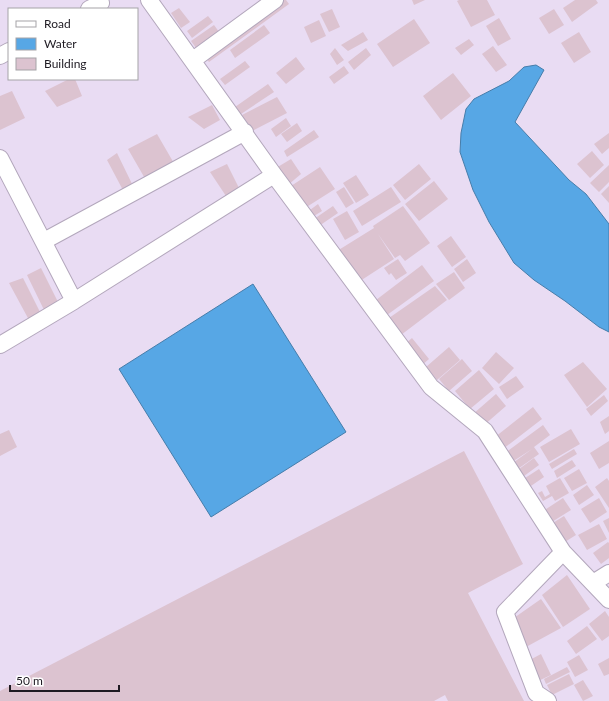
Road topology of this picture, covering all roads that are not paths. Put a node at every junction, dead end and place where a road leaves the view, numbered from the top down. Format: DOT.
graph roads {
  1 [pos="149,0"];
  2 [pos="275,0"];
  3 [pos="193,60"];
  4 [pos="244,132"];
  5 [pos="2,165"];
  6 [pos="274,175"];
  7 [pos="44,241"];
  8 [pos="74,301"];
  9 [pos="0,345"];
  10 [pos="562,552"];
  11 [pos="609,573"];
  12 [pos="593,584"];
  13 [pos="609,600"];
  14 [pos="548,701"];
  1 -- 3 [label="street"];
  2 -- 3 [label="street"];
  3 -- 4 [label="street"];
  4 -- 6 [label="street"];
  4 -- 7 [label="street"];
  5 -- 7 [label="street"];
  6 -- 8 [label="street"];
  6 -- 10 [label="street"];
  7 -- 8 [label="street"];
  8 -- 9 [label="street"];
  10 -- 12 [label="street"];
  10 -- 14 [label="street"];
  11 -- 12 [label="street"];
  12 -- 13 [label="street"];
}
